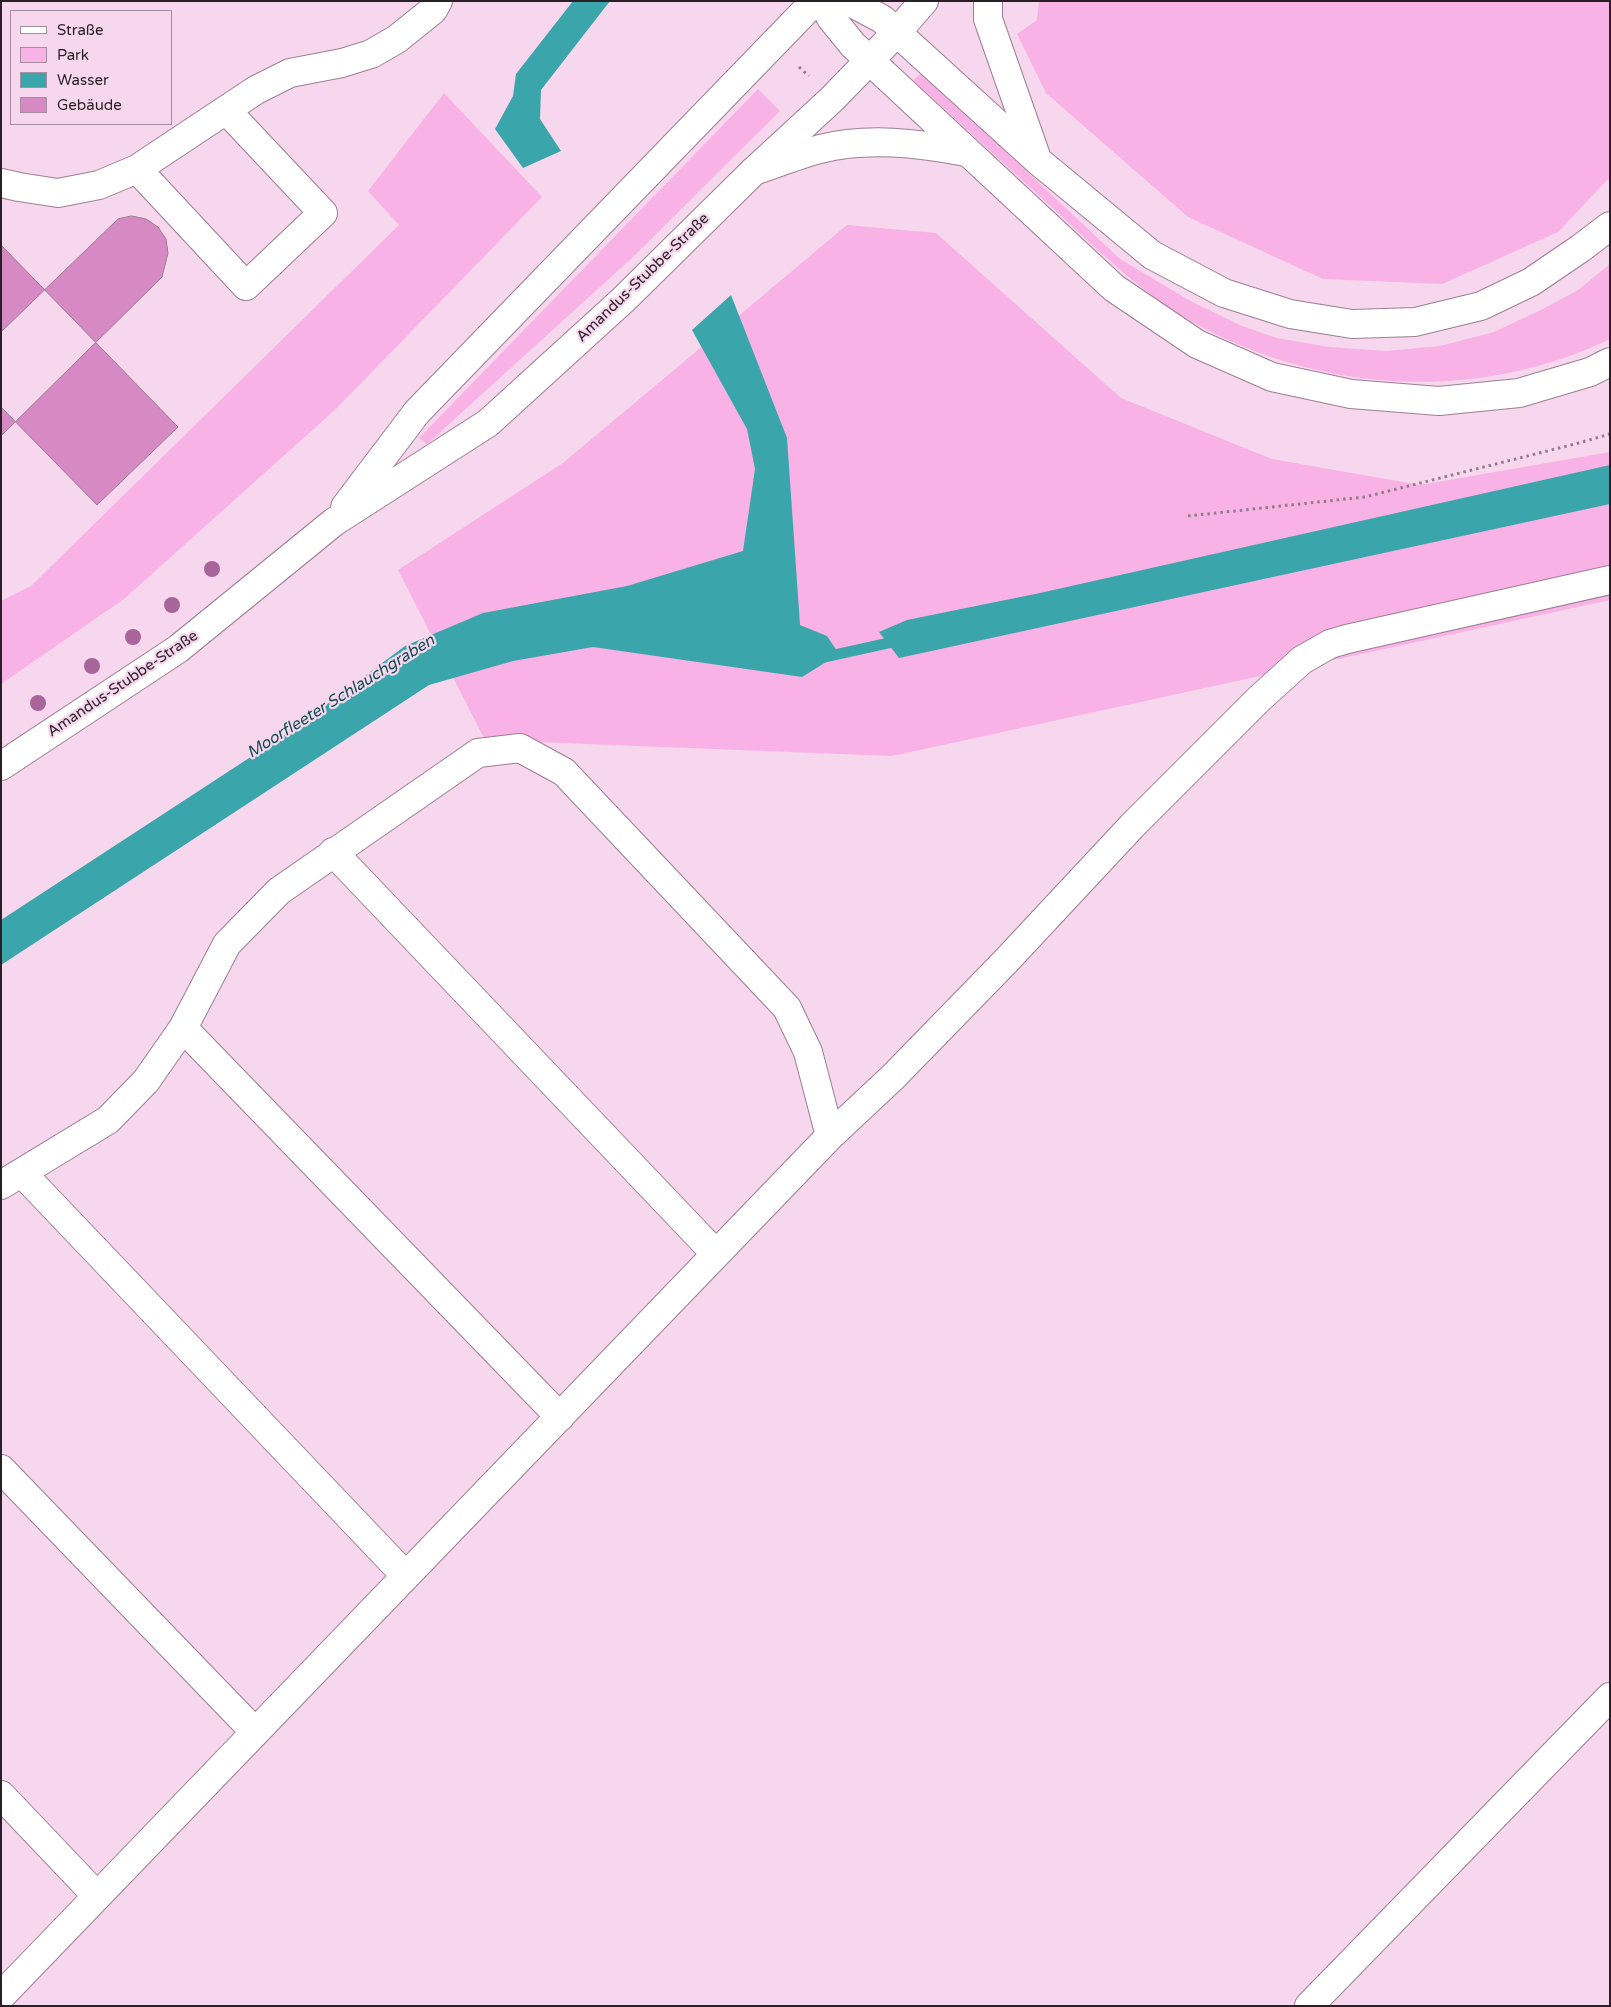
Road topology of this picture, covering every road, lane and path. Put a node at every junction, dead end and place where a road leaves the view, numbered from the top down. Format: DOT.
graph roads {
  1 [pos="438,1"];
  2 [pos="815,1"];
  3 [pos="823,1"];
  4 [pos="848,1"];
  5 [pos="924,1"];
  6 [pos="988,1"];
  7 [pos="897,32"];
  8 [pos="870,60"];
  9 [pos="795,63"];
  10 [pos="813,81"];
  11 [pos="226,110"];
  12 [pos="966,152"];
  13 [pos="1038,160"];
  14 [pos="137,169"];
  15 [pos="754,171"];
  16 [pos="1,183"];
  17 [pos="1610,226"];
  18 [pos="1610,362"];
  19 [pos="1610,434"];
  20 [pos="1188,516"];
  21 [pos="334,522"];
  22 [pos="1610,580"];
  23 [pos="1,766"];
  24 [pos="333,852"];
  25 [pos="183,1028"];
  26 [pos="830,1136"];
  27 [pos="12,1179"];
  28 [pos="716,1254"];
  29 [pos="560,1417"];
  30 [pos="1,1469"];
  31 [pos="406,1576"];
  32 [pos="1610,1697"];
  33 [pos="255,1732"];
  34 [pos="1,1795"];
  35 [pos="97,1896"];
  36 [pos="1,1996"];
  37 [pos="1309,2006"];
  1 -- 11 [label="main road"];
  2 -- 21 [label="main road, Amandus-Stubbe-Straße"];
  3 -- 8 [label="main road"];
  4 -- 7 [label="main road"];
  5 -- 7 [label="main road, Amandus-Stubbe-Straße"];
  6 -- 13 [label="main road"];
  7 -- 8 [label="main road, Amandus-Stubbe-Straße"];
  7 -- 13 [label="main road"];
  8 -- 12 [label="main road"];
  8 -- 15 [label="main road, Amandus-Stubbe-Straße"];
  9 -- 10 [label="path"];
  11 -- 14 [label="main road"];
  11 -- 14 [label="main road"];
  12 -- 15 [label="main road"];
  12 -- 18 [label="main road"];
  13 -- 17 [label="main road"];
  14 -- 16 [label="main road"];
  15 -- 21 [label="main road, Amandus-Stubbe-Straße"];
  19 -- 20 [label="path"];
  21 -- 23 [label="main road, Amandus-Stubbe-Straße"];
  22 -- 26 [label="main road"];
  24 -- 25 [label="main road"];
  24 -- 26 [label="main road"];
  24 -- 28 [label="main road"];
  25 -- 27 [label="main road"];
  25 -- 29 [label="main road"];
  26 -- 28 [label="main road"];
  27 -- 31 [label="main road"];
  28 -- 29 [label="main road"];
  29 -- 31 [label="main road"];
  30 -- 33 [label="main road"];
  31 -- 33 [label="main road"];
  32 -- 37 [label="main road"];
  33 -- 35 [label="main road"];
  34 -- 35 [label="main road"];
  35 -- 36 [label="main road"];
}
